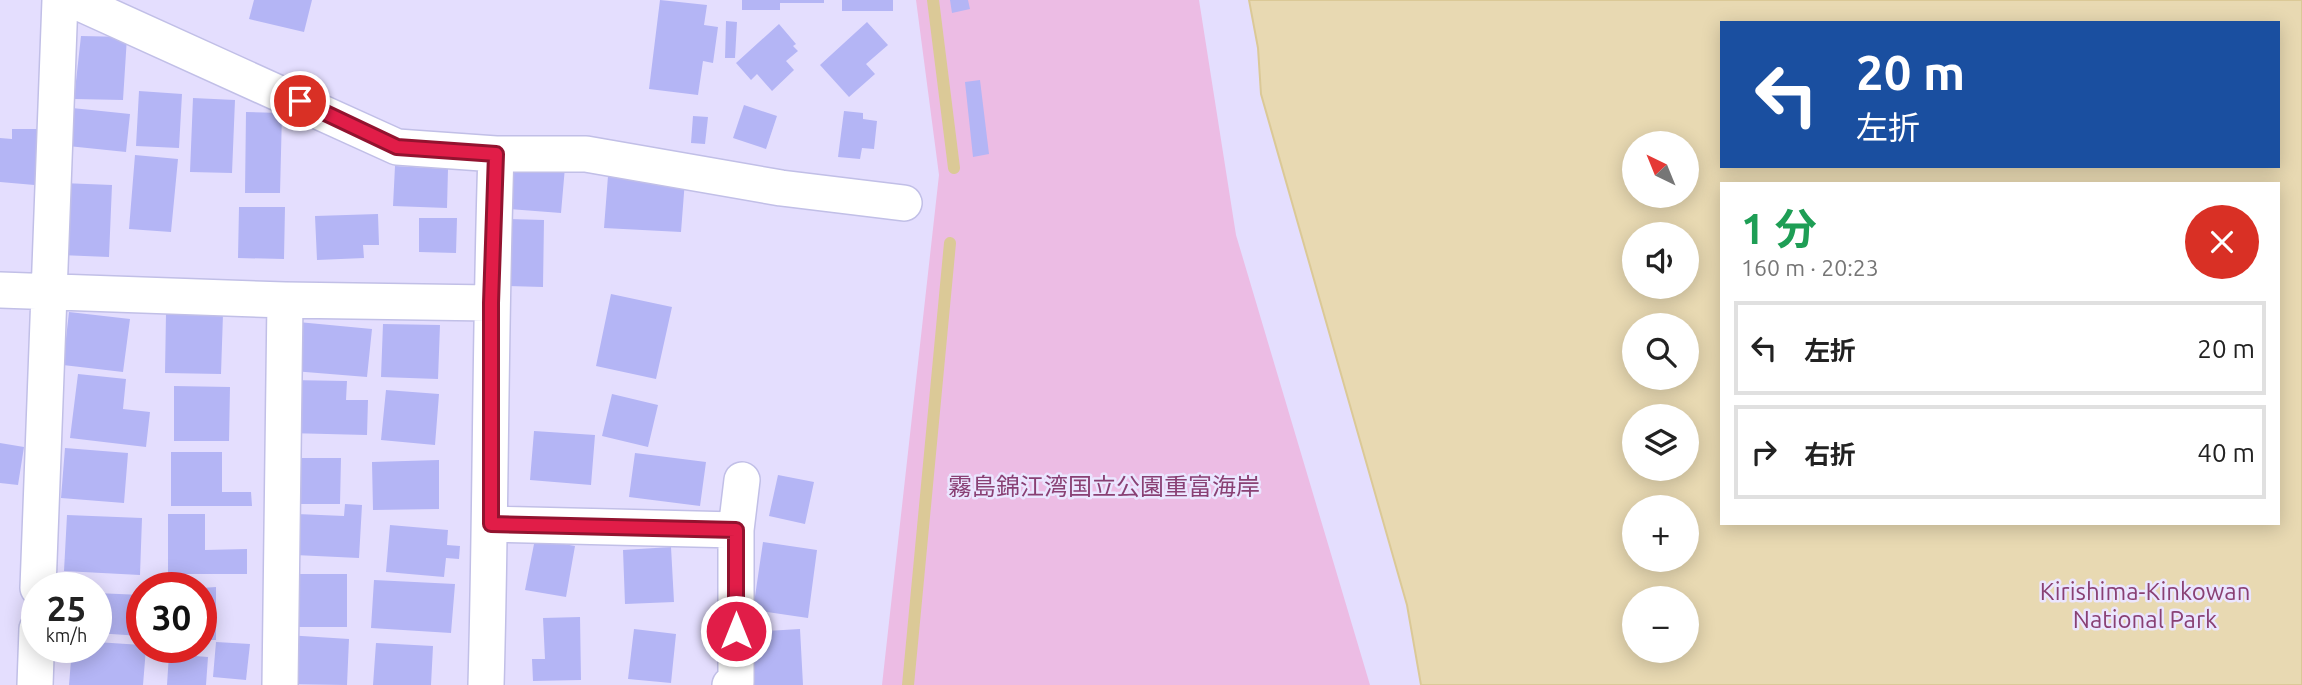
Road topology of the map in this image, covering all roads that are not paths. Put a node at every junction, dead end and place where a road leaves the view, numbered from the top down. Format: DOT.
graph roads {
  1 [pos="60,0"];
  2 [pos="73,0"];
  3 [pos="496,154"];
  4 [pos="904,203"];
  5 [pos="0,290"];
  6 [pos="50,290"];
  7 [pos="285,300"];
  8 [pos="491,303"];
  9 [pos="742,480"];
  10 [pos="491,524"];
  11 [pos="736,530"];
  12 [pos="39,572"];
  13 [pos="35,663"];
  14 [pos="34,685"];
  15 [pos="280,685"];
  16 [pos="486,685"];
  17 [pos="730,685"];
  1 -- 6 [label="street"];
  2 -- 3 [label="street"];
  3 -- 4 [label="street"];
  3 -- 8 [label="street"];
  5 -- 6 [label="street"];
  6 -- 7 [label="street"];
  6 -- 12 [label="street"];
  7 -- 8 [label="street"];
  7 -- 15 [label="street"];
  8 -- 10 [label="street"];
  9 -- 11 [label="street"];
  10 -- 11 [label="street"];
  10 -- 16 [label="street"];
  11 -- 17 [label="street"];
  13 -- 14 [label="street"];
}
